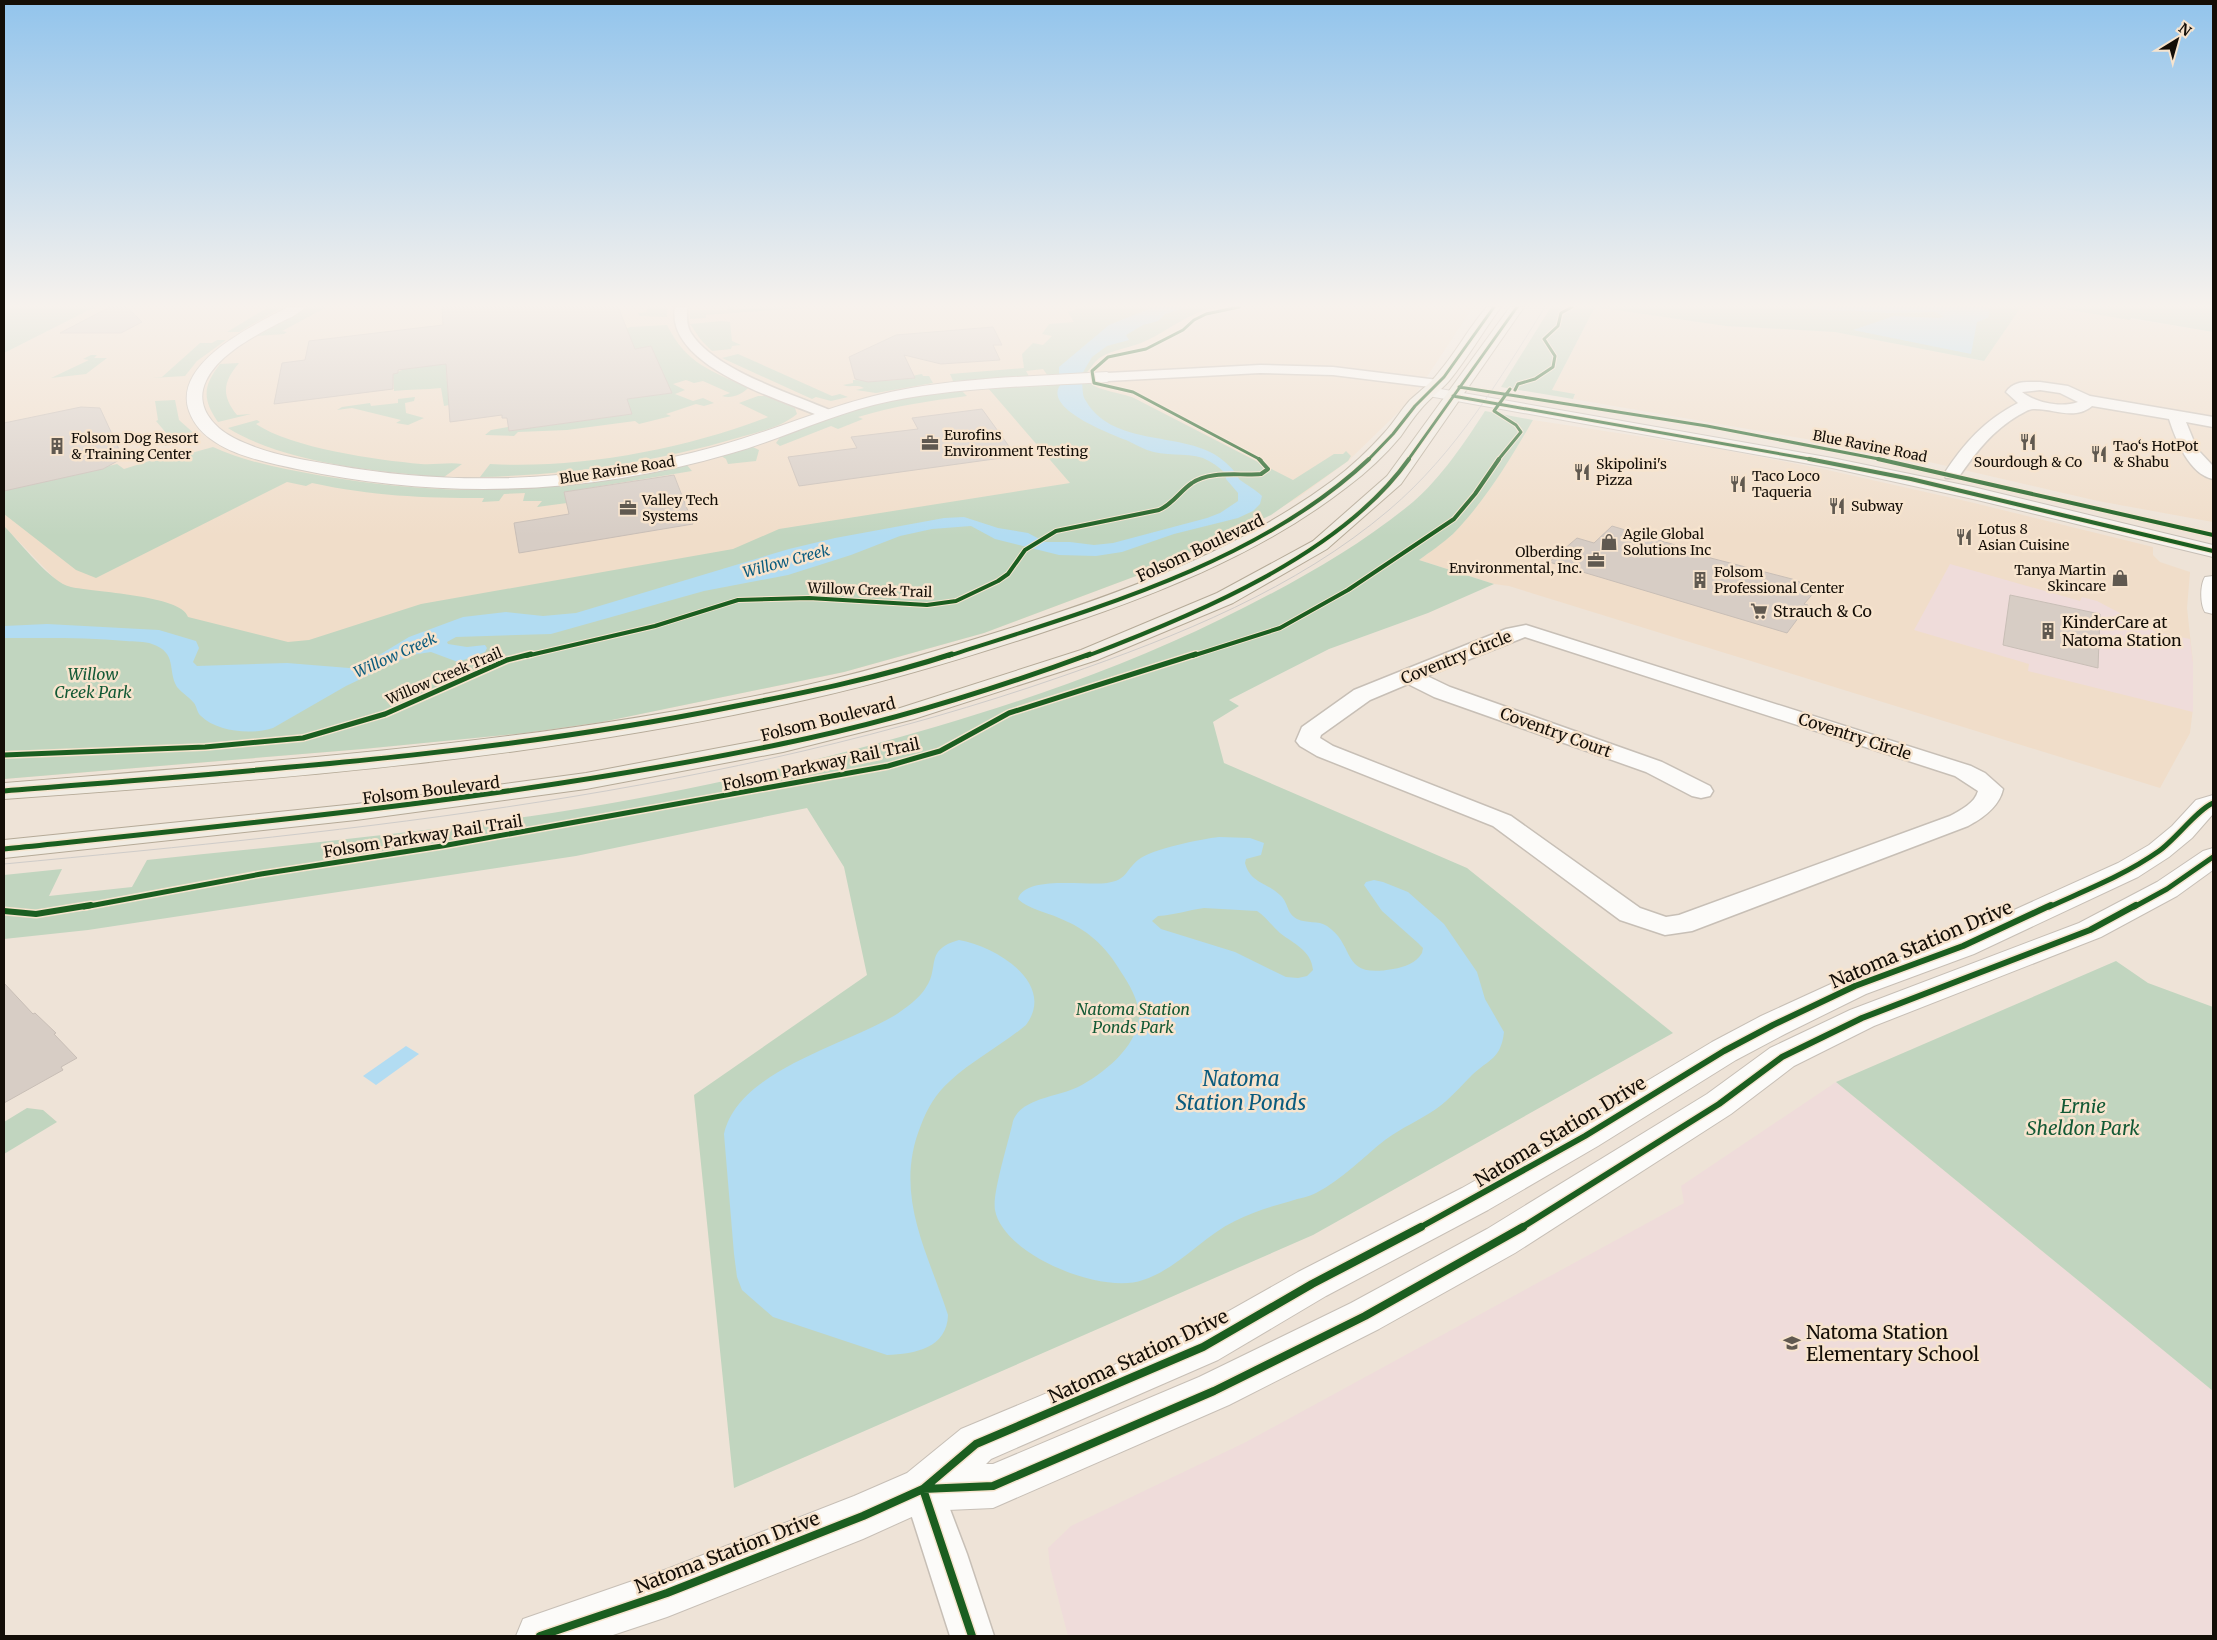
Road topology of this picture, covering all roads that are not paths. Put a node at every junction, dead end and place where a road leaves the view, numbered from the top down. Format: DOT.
graph roads {
  1 [pos="196,384"];
  2 [pos="757,384"];
  3 [pos="1017,384"];
  4 [pos="1383,384"];
  5 [pos="1448,384"];
  6 [pos="1451,384"];
  7 [pos="1445,390"];
  8 [pos="2086,400"];
  9 [pos="2031,403"];
  10 [pos="827,414"];
  11 [pos="2176,416"];
  12 [pos="2197,419"];
  13 [pos="2213,422"];
  14 [pos="2207,447"];
  15 [pos="1874,471"];
  16 [pos="1952,474"];
  17 [pos="2213,474"];
  18 [pos="2213,536"];
  19 [pos="2213,551"];
  20 [pos="2213,582"];
  21 [pos="2213,607"];
  22 [pos="1410,676"];
  23 [pos="4,791"];
  24 [pos="1701,791"];
  25 [pos="2213,803"];
  26 [pos="4,849"];
  27 [pos="2213,857"];
  28 [pos="923,1489"];
  29 [pos="540,1636"];
  30 [pos="972,1636"];
  1 -- 10 [label="street, Blue Ravine Road"];
  2 -- 10 [label="street"];
  3 -- 10 [label="street, Blue Ravine Road"];
  4 -- 7 [label="street, Blue Ravine Road"];
  5 -- 7 [label="main road, Folsom Boulevard"];
  6 -- 7 [label="main road, Folsom Boulevard"];
  7 -- 15 [label="main road, Blue Ravine Road"];
  7 -- 16 [label="main road, Blue Ravine Road"];
  7 -- 23 [label="main road, Folsom Boulevard"];
  7 -- 26 [label="main road, Folsom Boulevard"];
  8 -- 9 [label="street"];
  8 -- 9 [label="street"];
  8 -- 11 [label="street"];
  9 -- 16 [label="street"];
  11 -- 12 [label="street"];
  11 -- 17 [label="street"];
  12 -- 13 [label="street"];
  12 -- 14 [label="street"];
  15 -- 16 [label="main road"];
  15 -- 19 [label="main road, Blue Ravine Road"];
  16 -- 18 [label="main road, Blue Ravine Road"];
  20 -- 21 [label="street"];
  22 -- 22 [label="street, Coventry Circle"];
  22 -- 24 [label="street, Coventry Court"];
  25 -- 28 [label="street, Natoma Station Drive"];
  27 -- 28 [label="street, Natoma Station Drive"];
  28 -- 29 [label="street, Natoma Station Drive"];
  28 -- 30 [label="street"];
}
